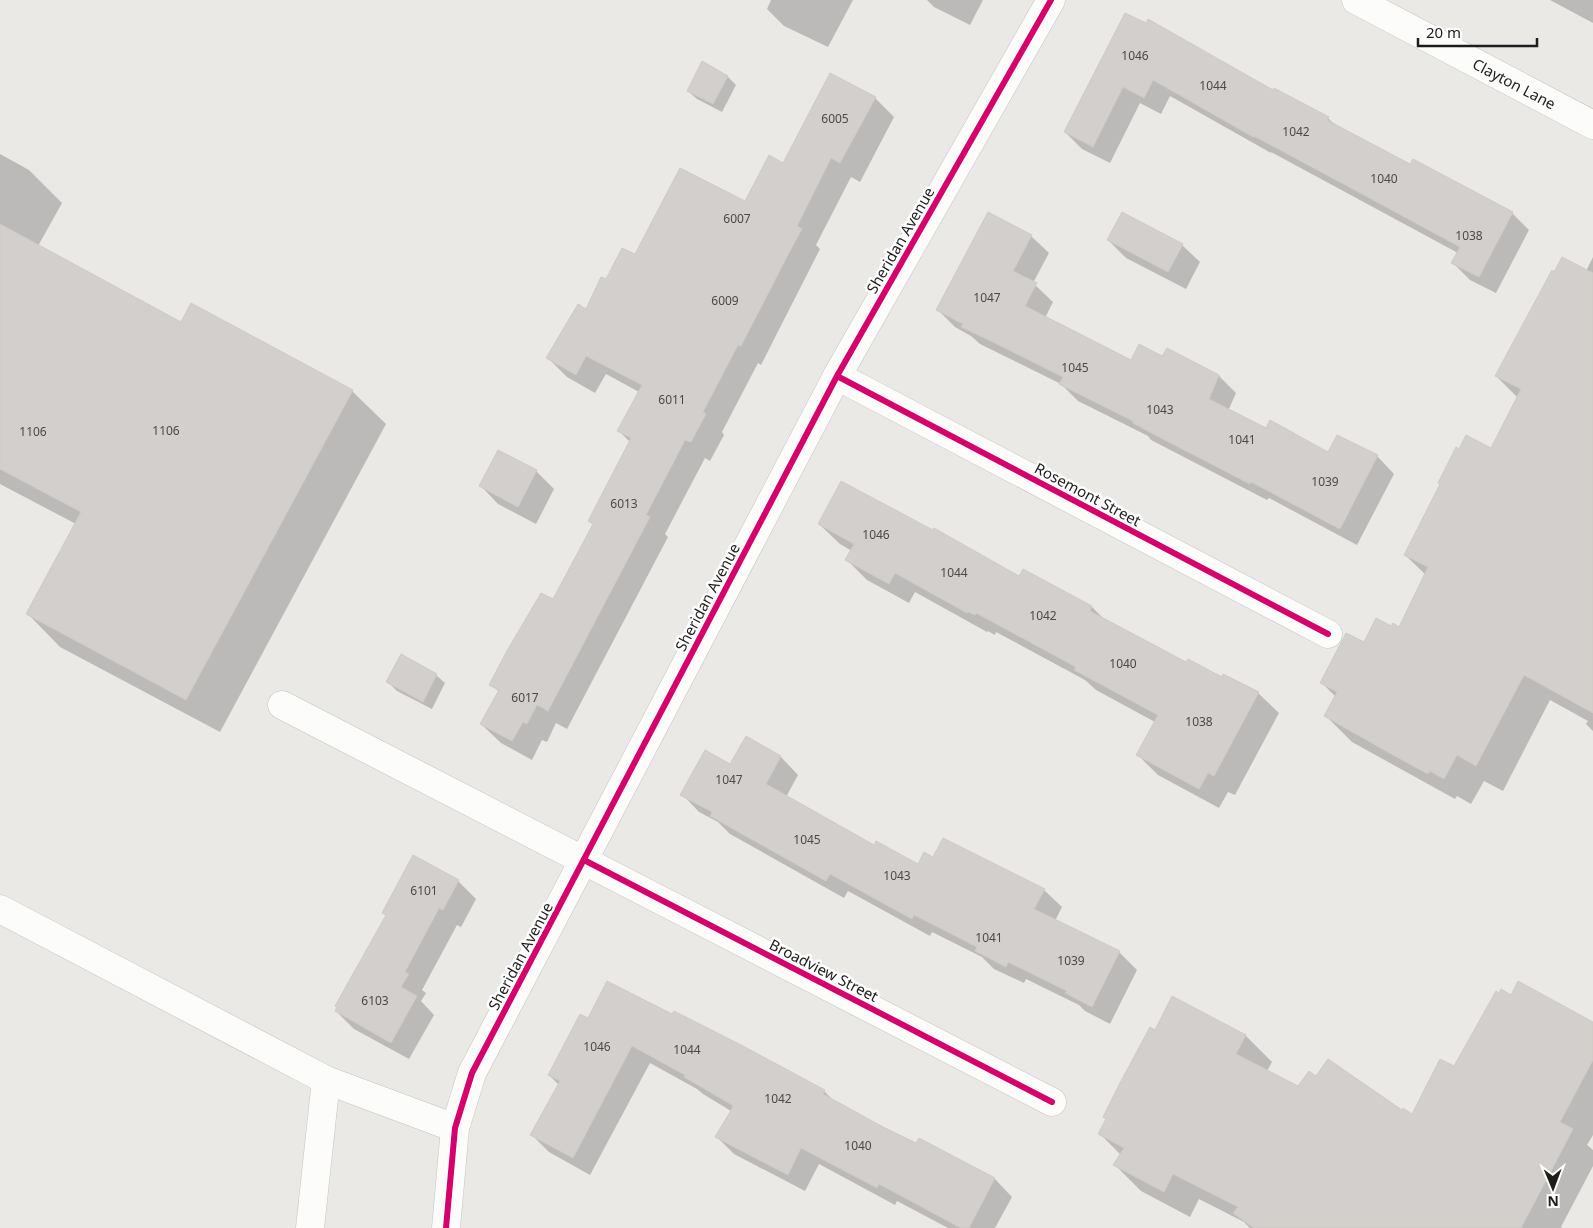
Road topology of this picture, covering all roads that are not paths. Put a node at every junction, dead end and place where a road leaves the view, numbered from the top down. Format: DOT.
graph roads {
  1 [pos="1051,0"];
  2 [pos="1356,0"];
  3 [pos="1593,125"];
  4 [pos="836,376"];
  5 [pos="1328,634"];
  6 [pos="282,705"];
  7 [pos="584,860"];
  8 [pos="0,909"];
  9 [pos="326,1080"];
  10 [pos="1052,1102"];
  11 [pos="455,1128"];
  12 [pos="310,1228"];
  13 [pos="446,1228"];
  1 -- 4 [label="street, Sheridan Avenue"];
  2 -- 3 [label="street, Clayton Lane"];
  4 -- 5 [label="street, Rosemont Street"];
  4 -- 7 [label="street, Sheridan Avenue"];
  6 -- 7 [label="street, Broadview Street"];
  7 -- 10 [label="street, Broadview Street"];
  7 -- 11 [label="street, Sheridan Avenue"];
  8 -- 9 [label="street"];
  9 -- 11 [label="street"];
  9 -- 12 [label="street"];
  11 -- 13 [label="street, Sheridan Avenue"];
}
